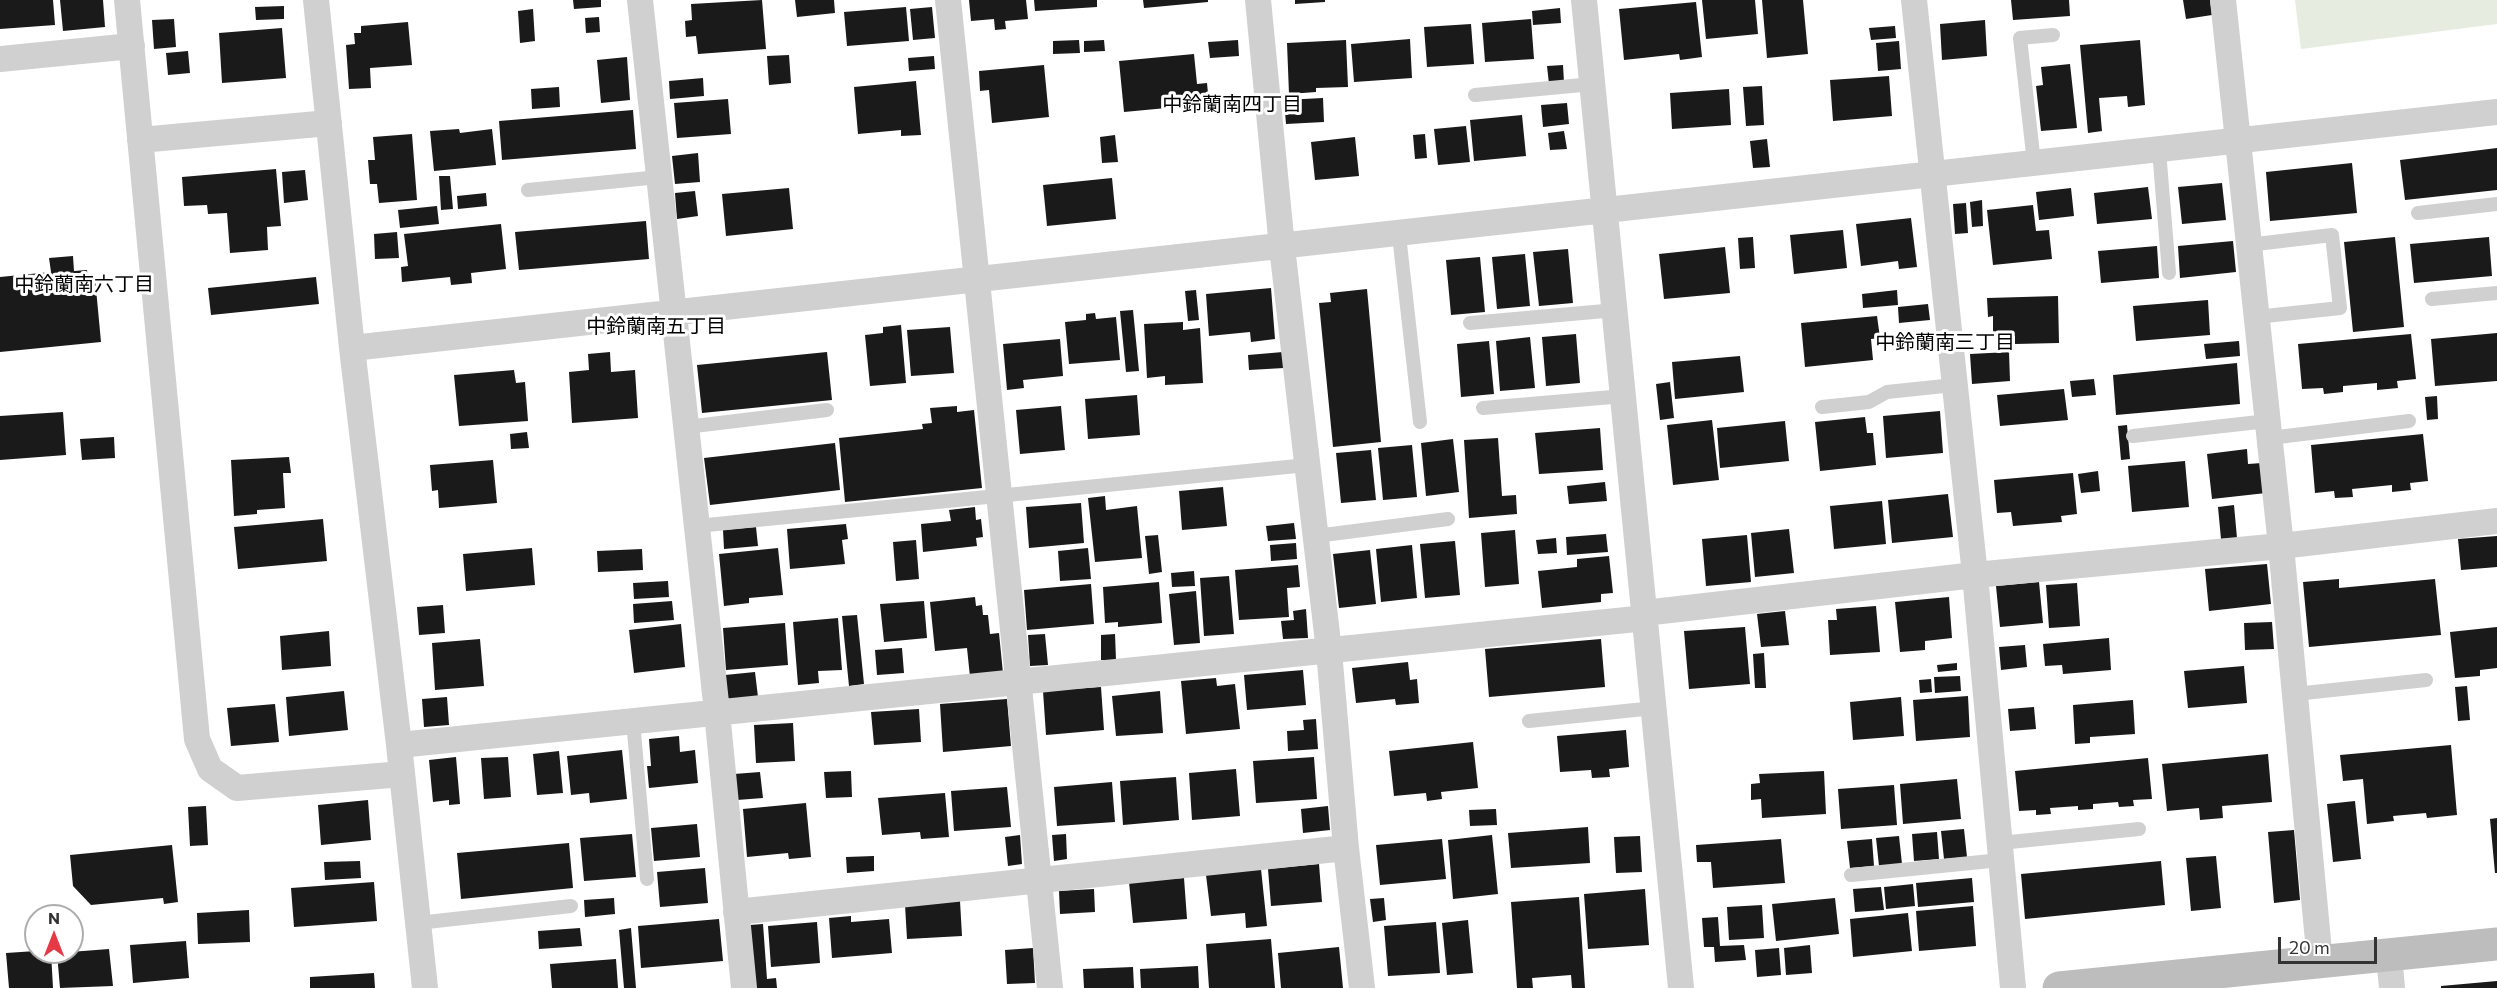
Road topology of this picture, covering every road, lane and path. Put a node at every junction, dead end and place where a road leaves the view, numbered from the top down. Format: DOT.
graph roads {
  1 [pos="127,0"];
  2 [pos="316,0"];
  3 [pos="640,0"];
  4 [pos="948,0"];
  5 [pos="1258,0"];
  6 [pos="1584,0"];
  7 [pos="1914,0"];
  8 [pos="2223,0"];
  9 [pos="2053,35"];
  10 [pos="132,46"];
  11 [pos="0,59"];
  12 [pos="1593,84"];
  13 [pos="1475,95"];
  14 [pos="2497,112"];
  15 [pos="329,123"];
  16 [pos="141,140"];
  17 [pos="2237,141"];
  18 [pos="2159,150"];
  19 [pos="2034,163"];
  20 [pos="1931,175"];
  21 [pos="659,177"];
  22 [pos="528,190"];
  23 [pos="2497,204"];
  24 [pos="1606,212"];
  25 [pos="2418,213"];
  26 [pos="1399,235"];
  27 [pos="2248,244"];
  28 [pos="1282,247"];
  29 [pos="2169,273"];
  30 [pos="978,281"];
  31 [pos="2497,293"];
  32 [pos="2432,299"];
  33 [pos="1616,310"];
  34 [pos="674,314"];
  35 [pos="2256,317"];
  36 [pos="1470,324"];
  37 [pos="352,348"];
  38 [pos="1954,385"];
  39 [pos="1624,396"];
  40 [pos="1822,407"];
  41 [pos="1483,408"];
  42 [pos="826,410"];
  43 [pos="2409,421"];
  44 [pos="1420,422"];
  45 [pos="686,427"];
  46 [pos="2269,429"];
  47 [pos="2133,436"];
  48 [pos="1307,465"];
  49 [pos="1000,495"];
  50 [pos="1448,519"];
  51 [pos="2497,521"];
  52 [pos="697,525"];
  53 [pos="1316,536"];
  54 [pos="2281,546"];
  55 [pos="1975,575"];
  56 [pos="1645,615"];
  57 [pos="1329,651"];
  58 [pos="2426,680"];
  59 [pos="1019,681"];
  60 [pos="2295,694"];
  61 [pos="1654,708"];
  62 [pos="717,712"];
  63 [pos="633,721"];
  64 [pos="1529,721"];
  65 [pos="399,745"];
  66 [pos="402,774"];
  67 [pos="2139,829"];
  68 [pos="1346,848"];
  69 [pos="2000,852"];
  70 [pos="1851,875"];
  71 [pos="647,879"];
  72 [pos="1040,880"];
  73 [pos="571,906"];
  74 [pos="736,912"];
  75 [pos="418,924"];
  76 [pos="2497,944"];
  77 [pos="2389,955"];
  78 [pos="2320,962"];
  79 [pos="424,988"];
  80 [pos="744,988"];
  81 [pos="1050,988"];
  82 [pos="1362,988"];
  83 [pos="1681,988"];
  84 [pos="2013,988"];
  85 [pos="2059,988"];
  86 [pos="2392,988"];
  1 -- 10 [label="street"];
  2 -- 15 [label="street"];
  3 -- 21 [label="street"];
  4 -- 30 [label="street"];
  5 -- 28 [label="street"];
  6 -- 12 [label="street"];
  7 -- 20 [label="street"];
  8 -- 17 [label="street"];
  9 -- 19 [label="lane"];
  10 -- 11 [label="street"];
  10 -- 16 [label="street"];
  12 -- 13 [label="lane"];
  12 -- 24 [label="street"];
  14 -- 17 [label="street"];
  15 -- 16 [label="street"];
  15 -- 37 [label="street"];
  16 -- 66 [label="street"];
  17 -- 18 [label="street"];
  17 -- 27 [label="street"];
  18 -- 19 [label="street"];
  18 -- 29 [label="lane"];
  19 -- 20 [label="street"];
  20 -- 24 [label="street"];
  20 -- 38 [label="street"];
  21 -- 22 [label="lane"];
  21 -- 34 [label="street"];
  23 -- 25 [label="lane"];
  24 -- 26 [label="street"];
  24 -- 33 [label="street"];
  26 -- 28 [label="street"];
  26 -- 44 [label="lane"];
  27 -- 35 [label="street"];
  27 -- 35 [label="lane"];
  28 -- 30 [label="street"];
  28 -- 48 [label="street"];
  30 -- 34 [label="street"];
  30 -- 49 [label="street"];
  31 -- 32 [label="lane"];
  33 -- 36 [label="lane"];
  33 -- 39 [label="street"];
  34 -- 37 [label="street"];
  34 -- 45 [label="street"];
  35 -- 46 [label="street"];
  37 -- 65 [label="street"];
  38 -- 40 [label="lane"];
  38 -- 55 [label="street"];
  39 -- 41 [label="lane"];
  39 -- 56 [label="street"];
  42 -- 45 [label="lane"];
  43 -- 46 [label="lane"];
  45 -- 52 [label="street"];
  46 -- 47 [label="lane"];
  46 -- 54 [label="street"];
  48 -- 49 [label="lane"];
  48 -- 53 [label="street"];
  49 -- 52 [label="lane"];
  49 -- 59 [label="street"];
  50 -- 53 [label="lane"];
  51 -- 54 [label="street"];
  52 -- 62 [label="street"];
  53 -- 57 [label="street"];
  54 -- 55 [label="street"];
  54 -- 60 [label="street"];
  55 -- 56 [label="street"];
  55 -- 69 [label="street"];
  56 -- 57 [label="street"];
  56 -- 61 [label="street"];
  57 -- 59 [label="street"];
  57 -- 68 [label="street"];
  58 -- 60 [label="lane"];
  59 -- 62 [label="street"];
  59 -- 72 [label="street"];
  60 -- 78 [label="street"];
  61 -- 64 [label="lane"];
  61 -- 83 [label="street"];
  62 -- 63 [label="street"];
  62 -- 74 [label="street"];
  63 -- 65 [label="street"];
  63 -- 71 [label="lane"];
  65 -- 66 [label="street"];
  66 -- 75 [label="street"];
  67 -- 69 [label="lane"];
  68 -- 72 [label="street"];
  68 -- 82 [label="street"];
  69 -- 70 [label="lane"];
  69 -- 84 [label="street"];
  72 -- 74 [label="street"];
  72 -- 81 [label="street"];
  73 -- 75 [label="lane"];
  74 -- 80 [label="street"];
  75 -- 79 [label="street"];
  76 -- 77 [label="street"];
  77 -- 78 [label="street"];
  77 -- 86 [label="street"];
  78 -- 85 [label="street"];
}
